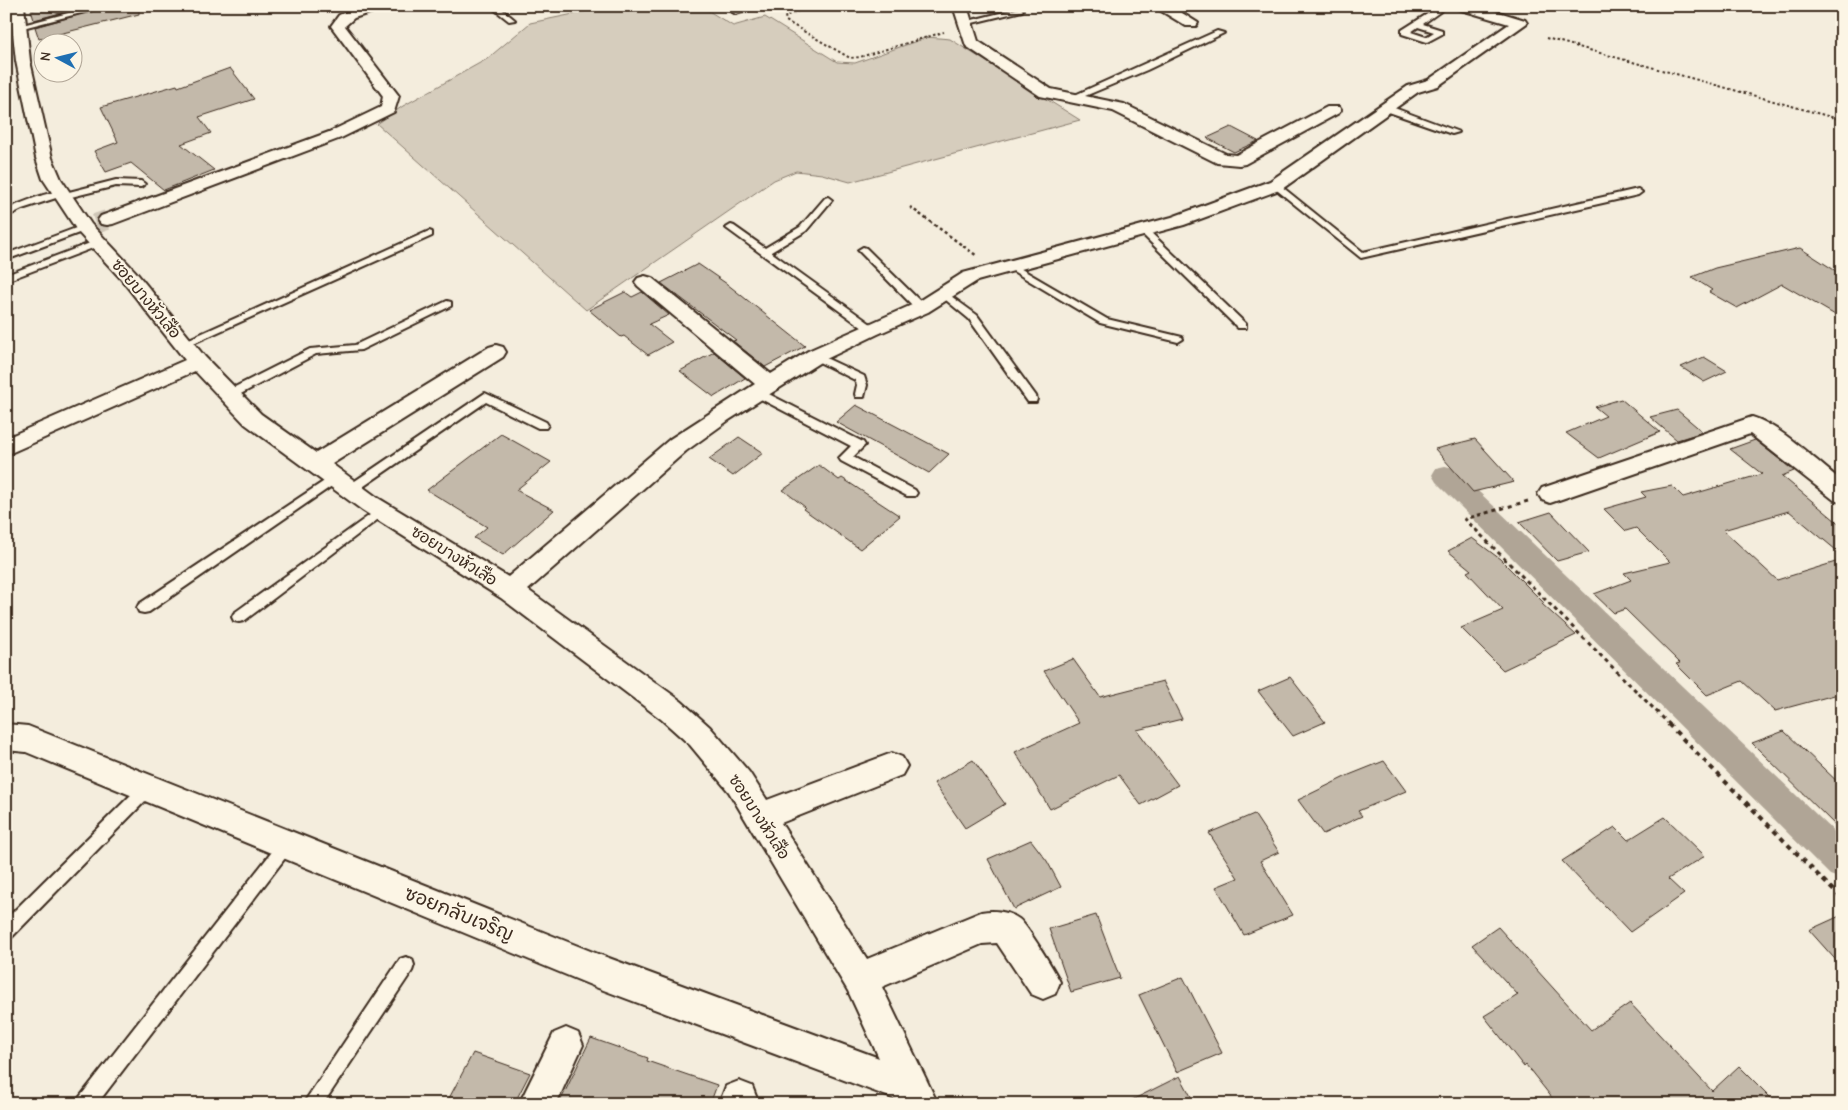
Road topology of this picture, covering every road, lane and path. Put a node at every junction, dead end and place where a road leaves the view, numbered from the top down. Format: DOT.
graph roads {
  1 [pos="105,6"];
  2 [pos="377,6"];
  3 [pos="493,6"];
  4 [pos="813,6"];
  5 [pos="960,6"];
  6 [pos="1160,6"];
  7 [pos="1445,6"];
  8 [pos="1463,6"];
  9 [pos="1020,10"];
  10 [pos="18,17"];
  11 [pos="511,20"];
  12 [pos="964,23"];
  13 [pos="1191,23"];
  14 [pos="1417,24"];
  15 [pos="944,32"];
  16 [pos="1220,33"];
  17 [pos="1546,38"];
  18 [pos="1070,99"];
  19 [pos="1386,108"];
  20 [pos="1333,110"];
  21 [pos="1842,120"];
  22 [pos="1455,132"];
  23 [pos="141,184"];
  24 [pos="1276,185"];
  25 [pos="1638,192"];
  26 [pos="62,194"];
  27 [pos="828,200"];
  28 [pos="6,205"];
  29 [pos="19,207"];
  30 [pos="910,207"];
  31 [pos="6,214"];
  32 [pos="96,228"];
  33 [pos="731,228"];
  34 [pos="1144,230"];
  35 [pos="429,234"];
  36 [pos="863,250"];
  37 [pos="765,252"];
  38 [pos="6,257"];
  39 [pos="1003,268"];
  40 [pos="6,278"];
  41 [pos="645,282"];
  42 [pos="944,294"];
  43 [pos="447,304"];
  44 [pos="920,308"];
  45 [pos="1242,326"];
  46 [pos="871,329"];
  47 [pos="1178,339"];
  48 [pos="496,352"];
  49 [pos="190,353"];
  50 [pos="815,356"];
  51 [pos="763,388"];
  52 [pos="860,394"];
  53 [pos="229,395"];
  54 [pos="1032,398"];
  55 [pos="542,425"];
  56 [pos="6,447"];
  57 [pos="333,477"];
  58 [pos="911,493"];
  59 [pos="1842,494"];
  60 [pos="1540,498"];
  61 [pos="381,511"];
  62 [pos="510,591"];
  63 [pos="144,608"];
  64 [pos="239,617"];
  65 [pos="6,737"];
  66 [pos="892,766"];
  67 [pos="148,788"];
  68 [pos="760,817"];
  69 [pos="287,844"];
  70 [pos="1842,900"];
  71 [pos="6,931"];
  72 [pos="406,965"];
  73 [pos="860,978"];
  74 [pos="1043,982"];
  75 [pos="566,1046"];
  76 [pos="916,1096"];
  77 [pos="85,1104"];
  78 [pos="312,1104"];
  79 [pos="537,1104"];
  1 -- 10 [label="lane"];
  2 -- 32 [label="street"];
  3 -- 11 [label="lane"];
  4 -- 15 [label="path"];
  5 -- 12 [label="street"];
  6 -- 13 [label="street"];
  7 -- 14 [label="lane"];
  8 -- 19 [label="street"];
  9 -- 12 [label="lane"];
  10 -- 26 [label="street, ซอยบางหัวเสือ"];
  12 -- 18 [label="street"];
  16 -- 18 [label="lane"];
  17 -- 21 [label="path"];
  18 -- 20 [label="street"];
  19 -- 22 [label="lane"];
  19 -- 24 [label="street"];
  23 -- 26 [label="lane"];
  24 -- 25 [label="lane"];
  24 -- 34 [label="street"];
  26 -- 29 [label="lane"];
  26 -- 32 [label="street, ซอยบางหัวเสือ"];
  27 -- 37 [label="lane"];
  28 -- 29 [label="lane"];
  29 -- 31 [label="lane"];
  30 -- 39 [label="path"];
  32 -- 38 [label="lane"];
  32 -- 40 [label="lane"];
  32 -- 49 [label="street, ซอยบางหัวเสือ"];
  33 -- 37 [label="lane"];
  34 -- 39 [label="street"];
  34 -- 45 [label="lane"];
  35 -- 49 [label="lane"];
  36 -- 44 [label="lane"];
  37 -- 46 [label="lane"];
  39 -- 42 [label="street"];
  39 -- 47 [label="lane"];
  41 -- 51 [label="street"];
  42 -- 44 [label="street"];
  42 -- 54 [label="lane"];
  43 -- 53 [label="lane"];
  44 -- 46 [label="street"];
  46 -- 50 [label="street"];
  48 -- 57 [label="street"];
  49 -- 53 [label="street, ซอยบางหัวเสือ"];
  49 -- 56 [label="street"];
  50 -- 51 [label="street"];
  50 -- 52 [label="lane"];
  51 -- 58 [label="lane"];
  51 -- 62 [label="street"];
  53 -- 57 [label="street, ซอยบางหัวเสือ"];
  55 -- 57 [label="lane"];
  57 -- 61 [label="street, ซอยบางหัวเสือ"];
  57 -- 63 [label="lane"];
  59 -- 60 [label="street"];
  60 -- 70 [label="path"];
  61 -- 62 [label="street, ซอยบางหัวเสือ"];
  61 -- 64 [label="lane"];
  62 -- 68 [label="street, ซอยบางหัวเสือ"];
  65 -- 67 [label="street, ซอยกลับเจริญ"];
  66 -- 68 [label="street"];
  67 -- 69 [label="street, ซอยกลับเจริญ"];
  67 -- 71 [label="lane"];
  68 -- 73 [label="street, ซอยบางหัวเสือ"];
  69 -- 76 [label="street, ซอยกลับเจริญ"];
  69 -- 77 [label="lane"];
  72 -- 78 [label="lane"];
  73 -- 74 [label="street"];
  73 -- 76 [label="street, ซอยบางหัวเสือ"];
  75 -- 79 [label="street"];
}
